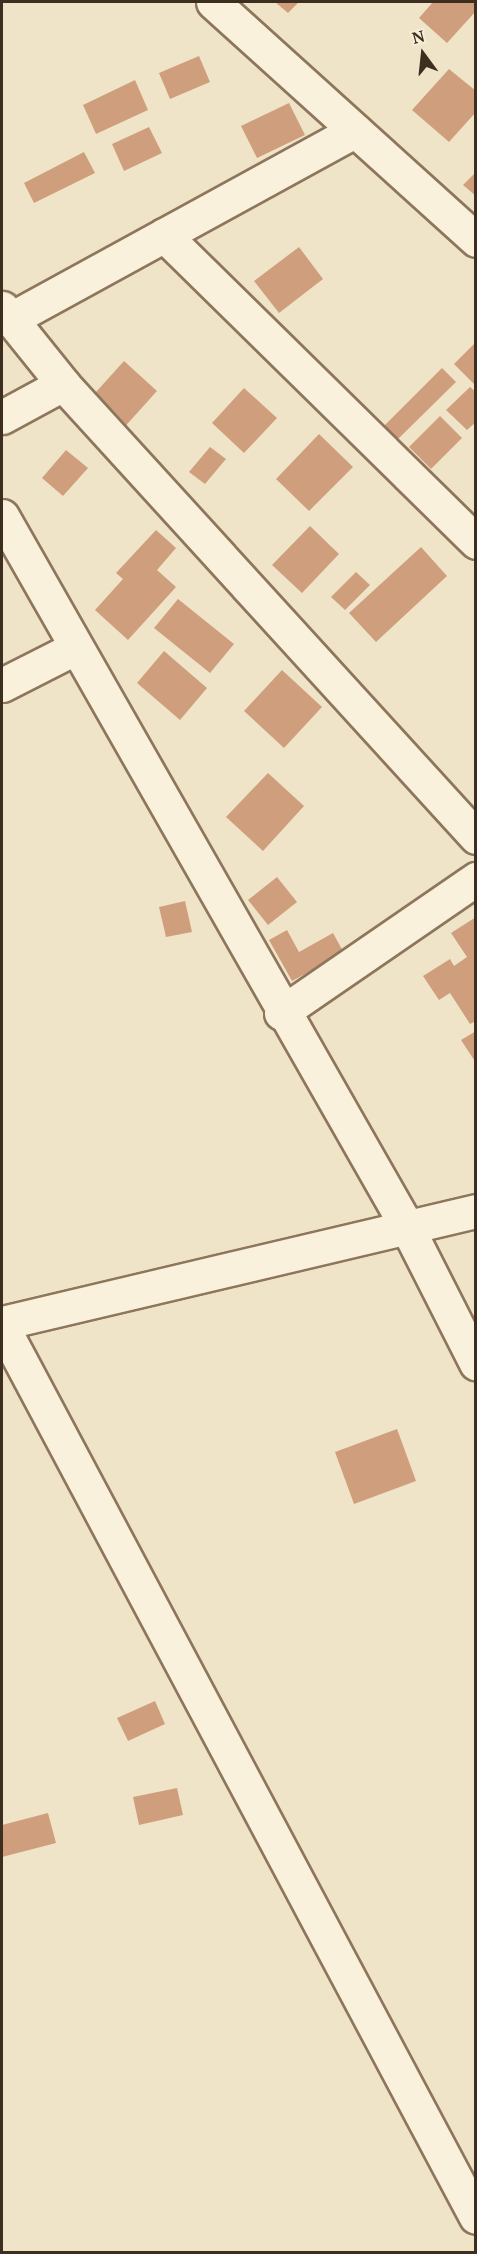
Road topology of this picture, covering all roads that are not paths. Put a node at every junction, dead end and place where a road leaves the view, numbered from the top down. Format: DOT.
graph roads {
  1 [pos="213,2"];
  2 [pos="355,130"];
  3 [pos="165,235"];
  4 [pos="476,240"];
  5 [pos="6,313"];
  6 [pos="63,384"];
  7 [pos="2,417"];
  8 [pos="2,516"];
  9 [pos="476,542"];
  10 [pos="75,648"];
  11 [pos="2,685"];
  12 [pos="476,837"];
  13 [pos="476,879"];
  14 [pos="281,1013"];
  15 [pos="476,1211"];
  16 [pos="407,1227"];
  17 [pos="2,1325"];
  18 [pos="476,1363"];
  19 [pos="476,2217"];
  1 -- 2 [label="street"];
  2 -- 3 [label="street"];
  2 -- 4 [label="street"];
  3 -- 5 [label="street"];
  3 -- 9 [label="street"];
  5 -- 6 [label="street"];
  6 -- 7 [label="street"];
  6 -- 12 [label="street"];
  8 -- 10 [label="street"];
  10 -- 11 [label="street"];
  10 -- 14 [label="street"];
  13 -- 14 [label="street"];
  14 -- 16 [label="street"];
  15 -- 16 [label="street"];
  16 -- 17 [label="street"];
  16 -- 18 [label="street"];
  17 -- 19 [label="street"];
}
